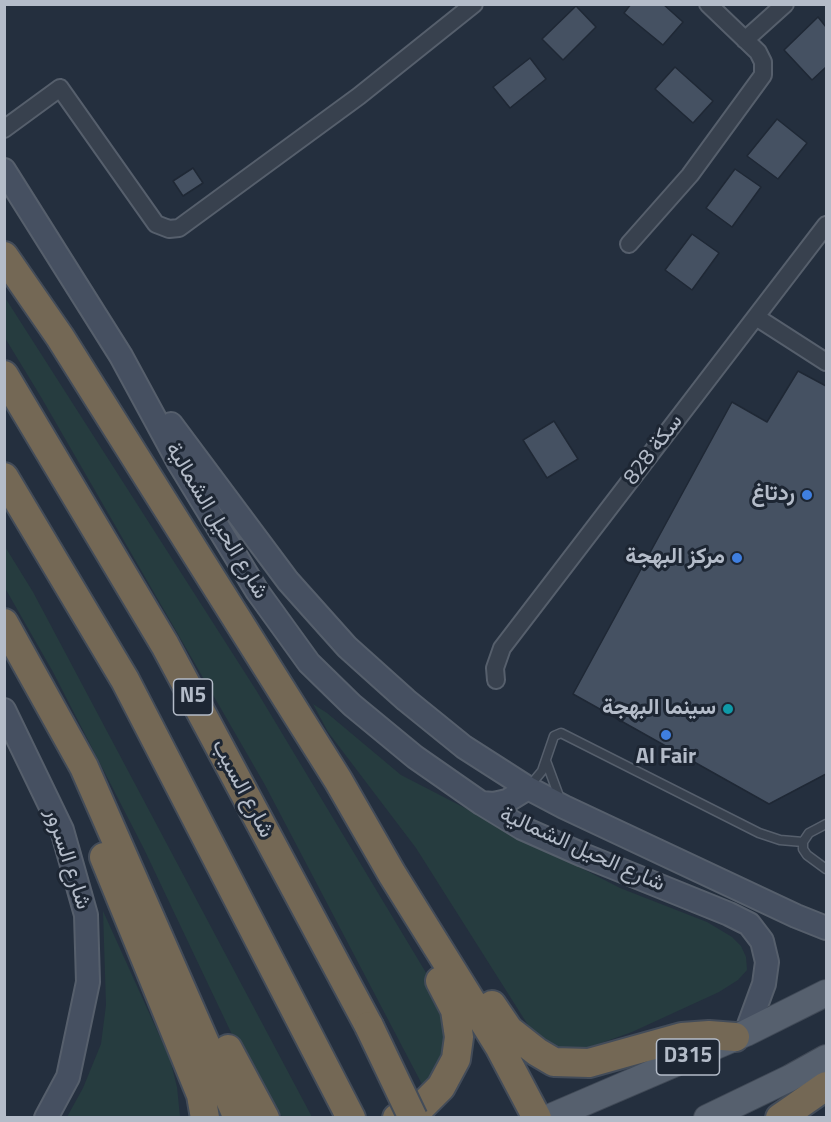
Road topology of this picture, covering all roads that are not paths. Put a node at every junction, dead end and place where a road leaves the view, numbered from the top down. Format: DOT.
graph roads {
  1 [pos="474,4"];
  2 [pos="708,4"];
  3 [pos="786,4"];
  4 [pos="745,40"];
  5 [pos="4,129"];
  6 [pos="4,170"];
  7 [pos="826,225"];
  8 [pos="629,244"];
  9 [pos="4,256"];
  10 [pos="756,316"];
  11 [pos="121,356"];
  12 [pos="826,362"];
  13 [pos="4,375"];
  14 [pos="4,477"];
  15 [pos="4,623"];
  16 [pos="496,680"];
  17 [pos="4,710"];
  18 [pos="546,760"];
  19 [pos="84,767"];
  20 [pos="528,788"];
  21 [pos="481,803"];
  22 [pos="564,807"];
  23 [pos="826,824"];
  24 [pos="369,833"];
  25 [pos="803,842"];
  26 [pos="826,869"];
  27 [pos="392,874"];
  28 [pos="149,913"];
  29 [pos="826,928"];
  30 [pos="826,993"];
  31 [pos="741,1035"];
  32 [pos="826,1058"];
  33 [pos="826,1086"];
  34 [pos="46,1118"];
  35 [pos="205,1118"];
  36 [pos="238,1118"];
  37 [pos="265,1118"];
  38 [pos="351,1118"];
  39 [pos="397,1118"];
  40 [pos="413,1118"];
  41 [pos="537,1118"];
  42 [pos="548,1118"];
  43 [pos="707,1118"];
  44 [pos="780,1118"];
  1 -- 5 [label="street"];
  2 -- 4 [label="street"];
  3 -- 4 [label="street"];
  4 -- 8 [label="street"];
  6 -- 11 [label="street, شارع الحيل الشمالية"];
  7 -- 10 [label="street, سكة 828"];
  9 -- 24 [label="highway"];
  10 -- 12 [label="street"];
  10 -- 16 [label="street, سكة 828"];
  11 -- 20 [label="street, شارع الحيل الشمالية"];
  11 -- 21 [label="street, شارع الحيل الشمالية"];
  13 -- 40 [label="highway, شارع السيب / N5, bridge"];
  14 -- 38 [label="highway, N5"];
  15 -- 19 [label="highway"];
  17 -- 34 [label="street, شارع السرور"];
  18 -- 20 [label="lane"];
  18 -- 22 [label="lane"];
  18 -- 25 [label="lane"];
  19 -- 28 [label="highway"];
  19 -- 35 [label="highway"];
  20 -- 21 [label="street"];
  20 -- 22 [label="street, شارع الحيل الشمالية"];
  21 -- 31 [label="street, شارع الحيل الشمالية"];
  22 -- 29 [label="street, شارع الحيل الشمالية"];
  23 -- 25 [label="lane"];
  24 -- 27 [label="highway"];
  24 -- 31 [label="highway"];
  25 -- 26 [label="lane"];
  27 -- 39 [label="highway"];
  27 -- 41 [label="highway"];
  28 -- 36 [label="highway"];
  28 -- 37 [label="highway"];
  30 -- 31 [label="main road, D315"];
  31 -- 42 [label="main road, D315"];
  32 -- 43 [label="main road"];
  33 -- 44 [label="highway"];
}
